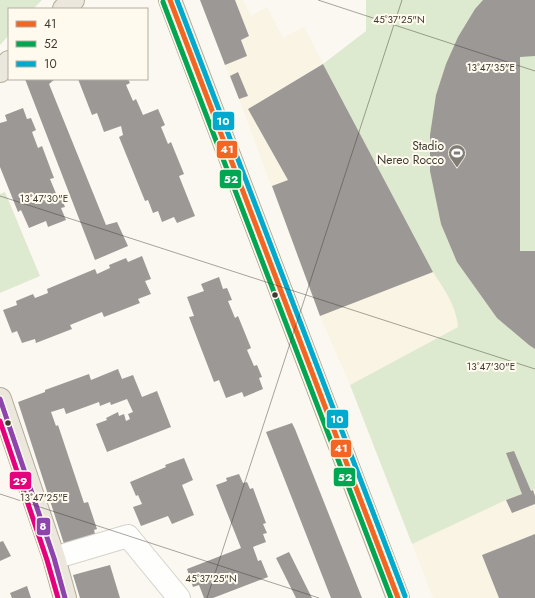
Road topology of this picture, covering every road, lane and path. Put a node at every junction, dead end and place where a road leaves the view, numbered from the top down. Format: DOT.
graph roads {
  1 [pos="73,0"];
  2 [pos="170,0"];
  3 [pos="65,8"];
  4 [pos="8,63"];
  5 [pos="0,71"];
  6 [pos="0,399"];
  7 [pos="54,558"];
  8 [pos="65,598"];
  9 [pos="179,598"];
  10 [pos="398,598"];
  1 -- 3 [label="main road"];
  2 -- 10 [label="main road"];
  4 -- 5 [label="main road"];
  6 -- 7 [label="main road"];
  7 -- 8 [label="main road"];
  7 -- 9 [label="street"];
}
